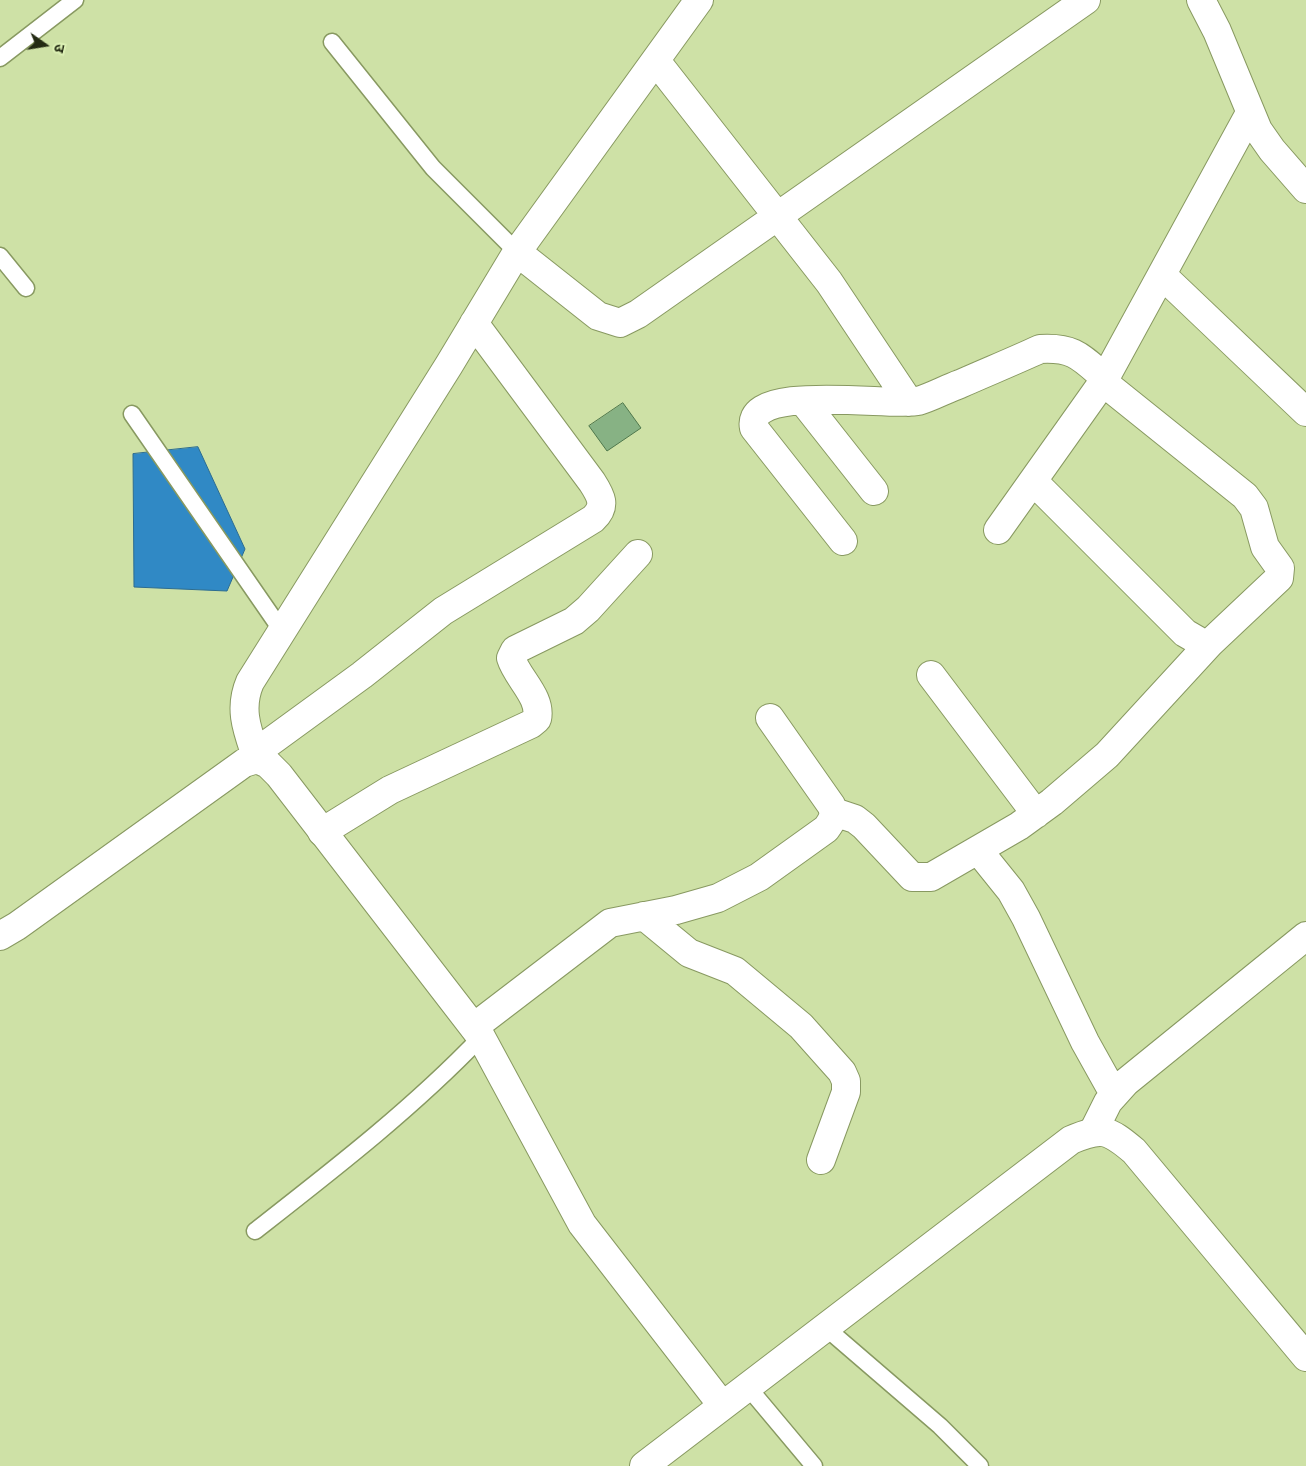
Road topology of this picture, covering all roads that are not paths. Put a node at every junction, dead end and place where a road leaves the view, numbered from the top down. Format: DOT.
graph roads {
  1 [pos="75,0"];
  2 [pos="699,0"];
  3 [pos="1086,0"];
  4 [pos="1201,0"];
  5 [pos="332,42"];
  6 [pos="0,58"];
  7 [pos="656,61"];
  8 [pos="1250,113"];
  9 [pos="1306,189"];
  10 [pos="779,217"];
  11 [pos="518,252"];
  12 [pos="0,256"];
  13 [pos="1162,275"];
  14 [pos="26,288"];
  15 [pos="474,323"];
  16 [pos="1104,380"];
  17 [pos="803,401"];
  18 [pos="909,402"];
  19 [pos="1306,412"];
  20 [pos="132,414"];
  21 [pos="1033,481"];
  22 [pos="874,491"];
  23 [pos="998,530"];
  24 [pos="843,541"];
  25 [pos="638,554"];
  26 [pos="282,631"];
  27 [pos="1210,643"];
  28 [pos="931,675"];
  29 [pos="770,718"];
  30 [pos="256,756"];
  31 [pos="834,812"];
  32 [pos="1036,814"];
  33 [pos="322,832"];
  34 [pos="978,850"];
  35 [pos="644,916"];
  36 [pos="0,936"];
  37 [pos="1306,936"];
  38 [pos="478,1032"];
  39 [pos="1114,1094"];
  40 [pos="1094,1130"];
  41 [pos="821,1160"];
  42 [pos="255,1232"];
  43 [pos="825,1327"];
  44 [pos="1306,1357"];
  45 [pos="747,1386"];
  46 [pos="722,1404"];
  47 [pos="644,1466"];
  48 [pos="814,1466"];
  49 [pos="980,1466"];
  1 -- 6 [label="lane"];
  2 -- 7 [label="street"];
  3 -- 10 [label="street"];
  4 -- 8 [label="street"];
  5 -- 11 [label="lane"];
  7 -- 10 [label="street"];
  7 -- 11 [label="street"];
  8 -- 9 [label="street"];
  8 -- 13 [label="street"];
  10 -- 11 [label="street"];
  10 -- 18 [label="street"];
  11 -- 15 [label="street"];
  12 -- 14 [label="lane"];
  13 -- 16 [label="street"];
  13 -- 19 [label="street"];
  15 -- 26 [label="street"];
  15 -- 30 [label="street"];
  16 -- 18 [label="street"];
  16 -- 21 [label="street"];
  16 -- 27 [label="street"];
  17 -- 18 [label="street"];
  17 -- 22 [label="street"];
  17 -- 24 [label="street"];
  20 -- 26 [label="lane"];
  21 -- 23 [label="street"];
  21 -- 27 [label="street"];
  25 -- 33 [label="street"];
  26 -- 30 [label="street"];
  27 -- 32 [label="street"];
  28 -- 32 [label="street"];
  29 -- 31 [label="street"];
  30 -- 33 [label="street"];
  30 -- 36 [label="street"];
  31 -- 34 [label="street"];
  31 -- 35 [label="street"];
  32 -- 34 [label="street"];
  33 -- 38 [label="street"];
  34 -- 39 [label="street"];
  35 -- 38 [label="street"];
  35 -- 41 [label="street"];
  37 -- 39 [label="street"];
  38 -- 42 [label="lane"];
  38 -- 46 [label="street"];
  39 -- 40 [label="street"];
  40 -- 43 [label="street"];
  40 -- 44 [label="street"];
  43 -- 45 [label="street"];
  43 -- 49 [label="lane"];
  45 -- 46 [label="street"];
  45 -- 48 [label="lane"];
  46 -- 47 [label="street"];
}
